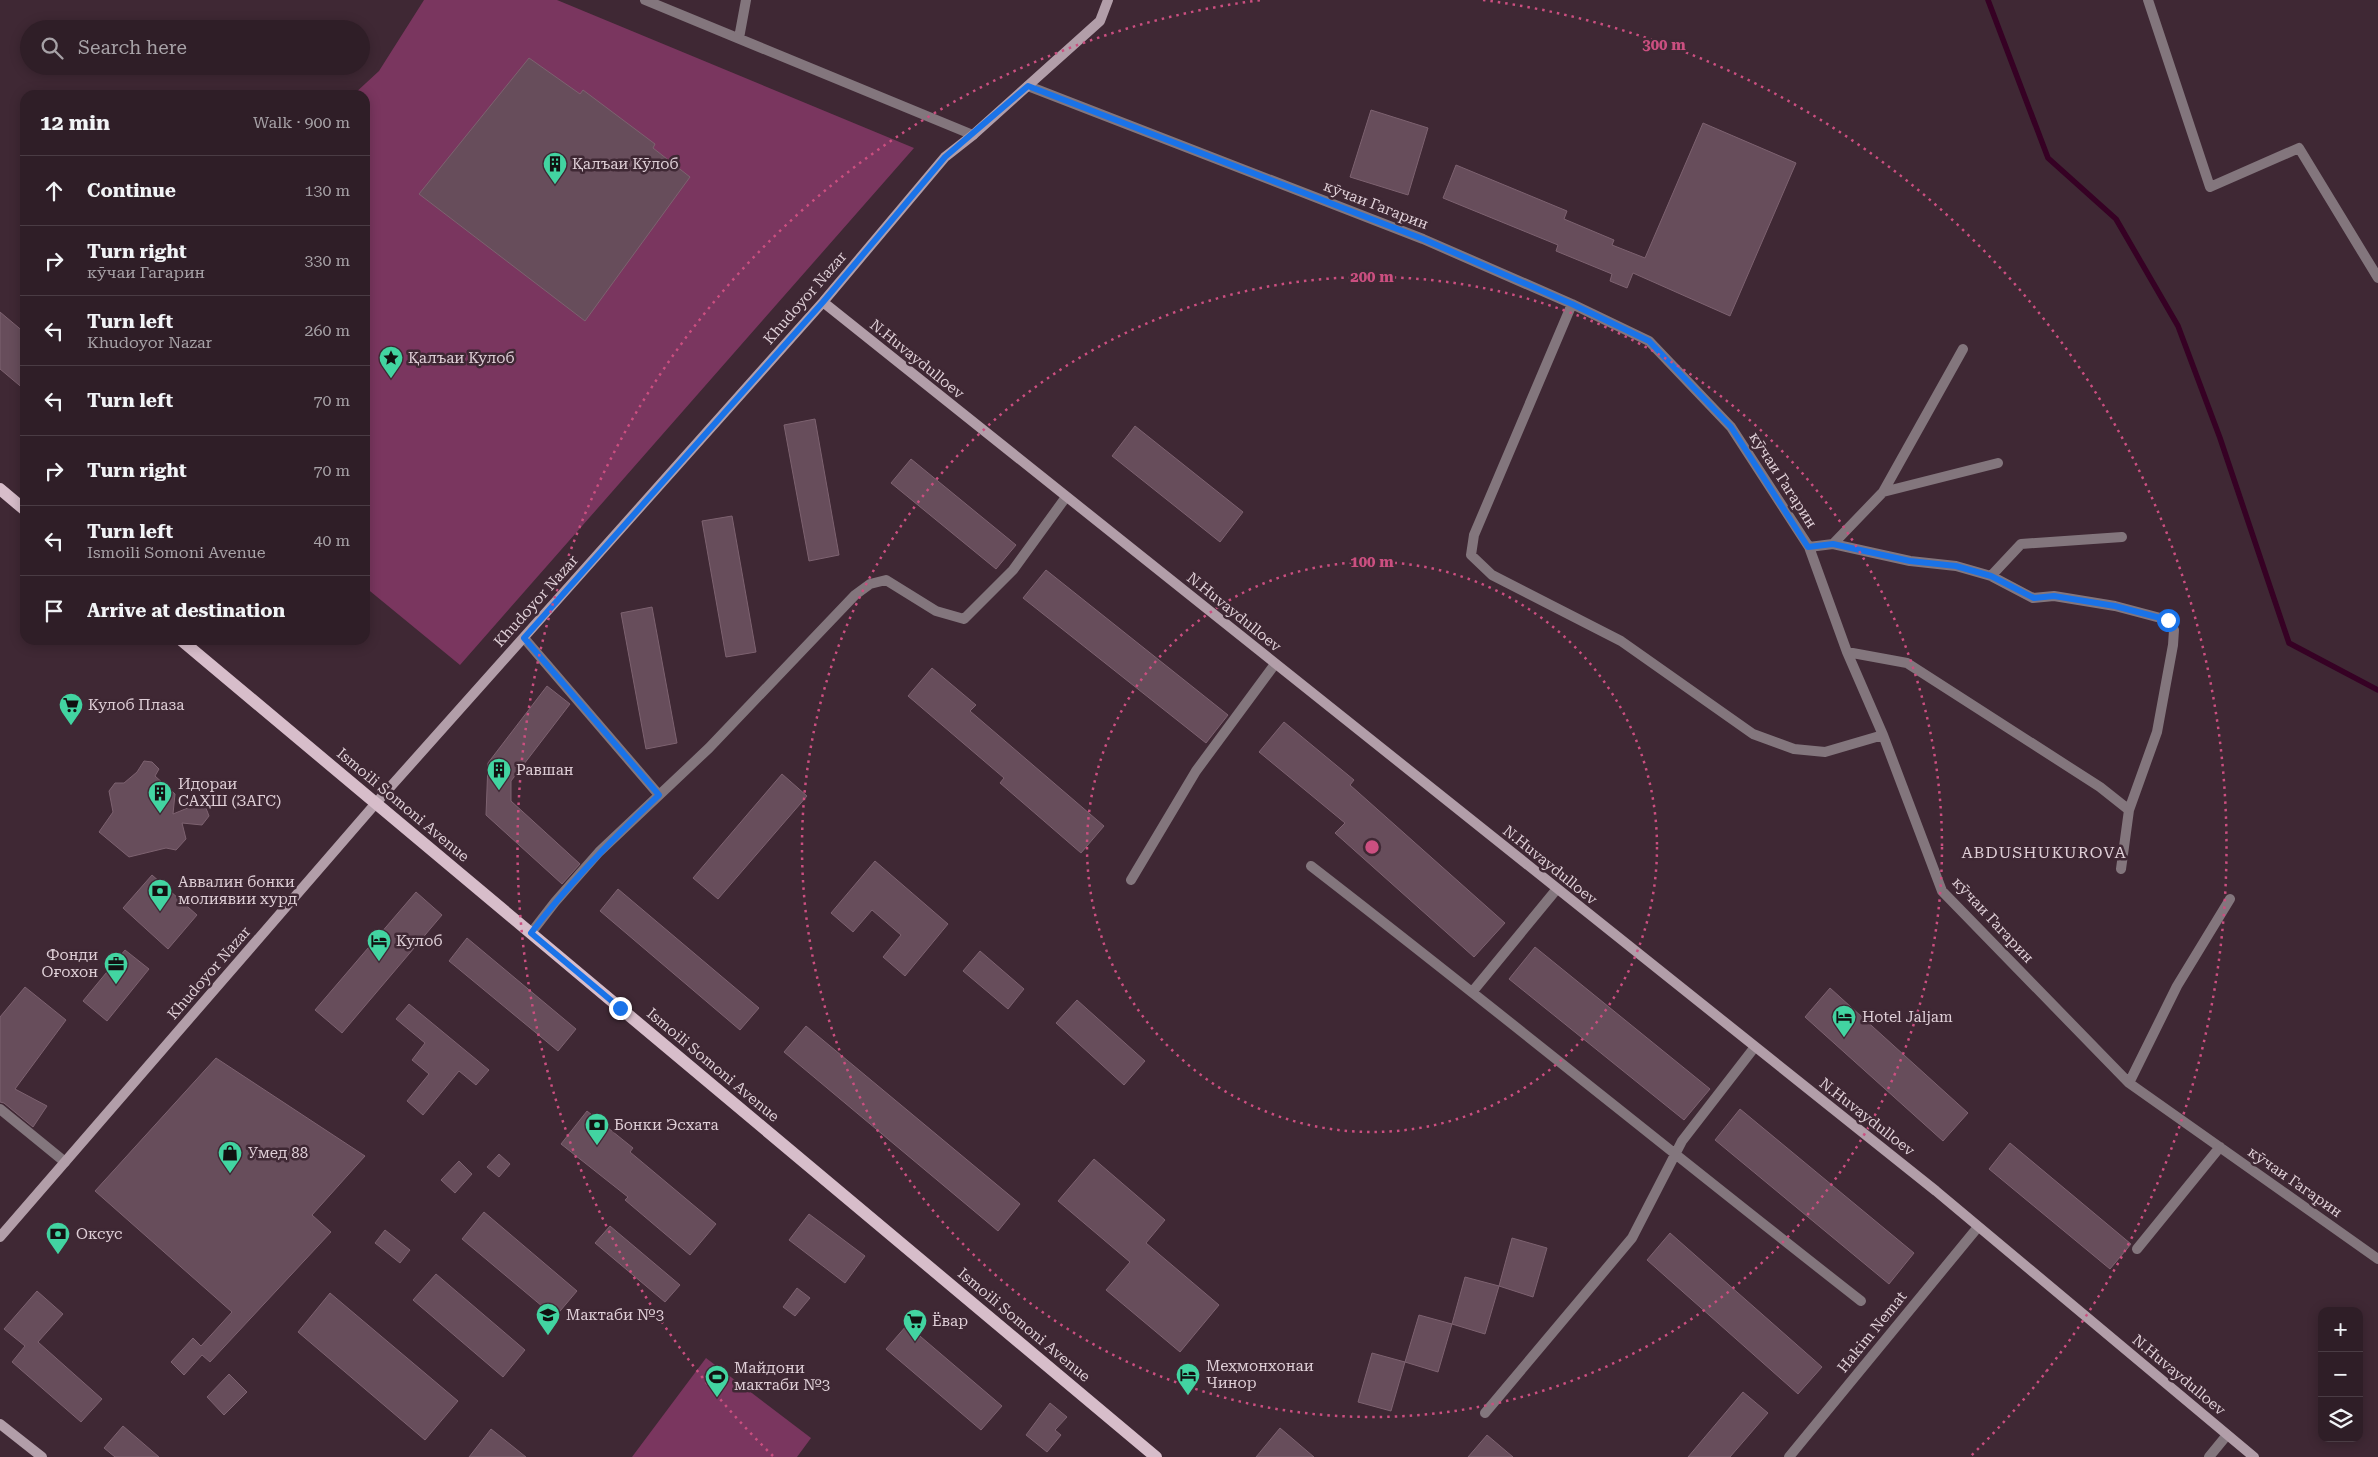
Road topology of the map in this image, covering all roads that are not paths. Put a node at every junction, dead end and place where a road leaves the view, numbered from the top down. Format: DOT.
graph roads {
  1 [pos="645,0"];
  2 [pos="746,0"];
  3 [pos="1108,0"];
  4 [pos="2148,0"];
  5 [pos="739,38"];
  6 [pos="1028,86"];
  7 [pos="973,135"];
  8 [pos="2378,278"];
  9 [pos="823,302"];
  10 [pos="1572,304"];
  11 [pos="1963,349"];
  12 [pos="1998,463"];
  13 [pos="0,489"];
  14 [pos="1883,492"];
  15 [pos="1066,497"];
  16 [pos="20,506"];
  17 [pos="2122,538"];
  18 [pos="1833,544"];
  19 [pos="1808,547"];
  20 [pos="1991,576"];
  21 [pos="524,638"];
  22 [pos="187,645"];
  23 [pos="1847,652"];
  24 [pos="1275,664"];
  25 [pos="1882,735"];
  26 [pos="659,795"];
  27 [pos="376,803"];
  28 [pos="2129,810"];
  29 [pos="1311,866"];
  30 [pos="2121,868"];
  31 [pos="1131,880"];
  32 [pos="1556,890"];
  33 [pos="2230,899"];
  34 [pos="531,933"];
  35 [pos="1473,991"];
  36 [pos="1754,1048"];
  37 [pos="2129,1083"];
  38 [pos="0,1109"];
  39 [pos="2220,1147"];
  40 [pos="1675,1155"];
  41 [pos="65,1162"];
  42 [pos="1978,1227"];
  43 [pos="0,1237"];
  44 [pos="2136,1249"];
  45 [pos="2378,1259"];
  46 [pos="1861,1301"];
  47 [pos="1485,1413"];
  48 [pos="0,1424"];
  49 [pos="2227,1435"];
  50 [pos="42,1457"];
  51 [pos="1156,1457"];
  52 [pos="1790,1457"];
  53 [pos="2208,1457"];
  54 [pos="2254,1457"];
  1 -- 5 [label="street"];
  2 -- 5 [label="street"];
  3 -- 6 [label="street, Khudoyor Nazar"];
  4 -- 8 [label="street"];
  5 -- 7 [label="street"];
  6 -- 7 [label="street, Khudoyor Nazar"];
  6 -- 10 [label="street, кӯчаи Гагарин"];
  7 -- 9 [label="street, Khudoyor Nazar"];
  9 -- 15 [label="street, N.Huvaydulloev"];
  9 -- 21 [label="street, Khudoyor Nazar"];
  10 -- 19 [label="street, кӯчаи Гагарин"];
  10 -- 25 [label="street"];
  11 -- 14 [label="street"];
  12 -- 14 [label="street"];
  13 -- 16 [label="main road"];
  14 -- 18 [label="street"];
  15 -- 24 [label="street, N.Huvaydulloev"];
  15 -- 26 [label="street"];
  17 -- 20 [label="street"];
  18 -- 19 [label="street"];
  18 -- 20 [label="street"];
  19 -- 23 [label="street, кӯчаи Гагарин"];
  20 -- 28 [label="street"];
  21 -- 26 [label="street"];
  21 -- 27 [label="street, Khudoyor Nazar"];
  22 -- 27 [label="main road, Ismoili Somoni Avenue"];
  23 -- 25 [label="street, кӯчаи Гагарин"];
  23 -- 28 [label="street"];
  24 -- 31 [label="street"];
  24 -- 32 [label="street, N.Huvaydulloev"];
  25 -- 37 [label="street, кӯчаи Гагарин"];
  26 -- 34 [label="street"];
  27 -- 34 [label="main road, Ismoili Somoni Avenue"];
  27 -- 41 [label="street, Khudoyor Nazar"];
  28 -- 30 [label="street"];
  29 -- 35 [label="street"];
  32 -- 35 [label="street"];
  32 -- 36 [label="street, N.Huvaydulloev"];
  33 -- 37 [label="street"];
  34 -- 51 [label="main road, Ismoili Somoni Avenue"];
  35 -- 40 [label="street"];
  36 -- 40 [label="street"];
  36 -- 42 [label="street, N.Huvaydulloev"];
  37 -- 39 [label="street, кӯчаи Гагарин"];
  38 -- 41 [label="street"];
  39 -- 44 [label="street"];
  39 -- 45 [label="street, кӯчаи Гагарин"];
  40 -- 46 [label="street"];
  40 -- 47 [label="street"];
  41 -- 43 [label="street, Khudoyor Nazar"];
  42 -- 49 [label="street, N.Huvaydulloev"];
  42 -- 52 [label="street, Hakim Nemat"];
  48 -- 50 [label="street"];
  49 -- 53 [label="street"];
  49 -- 54 [label="street, N.Huvaydulloev"];
}
